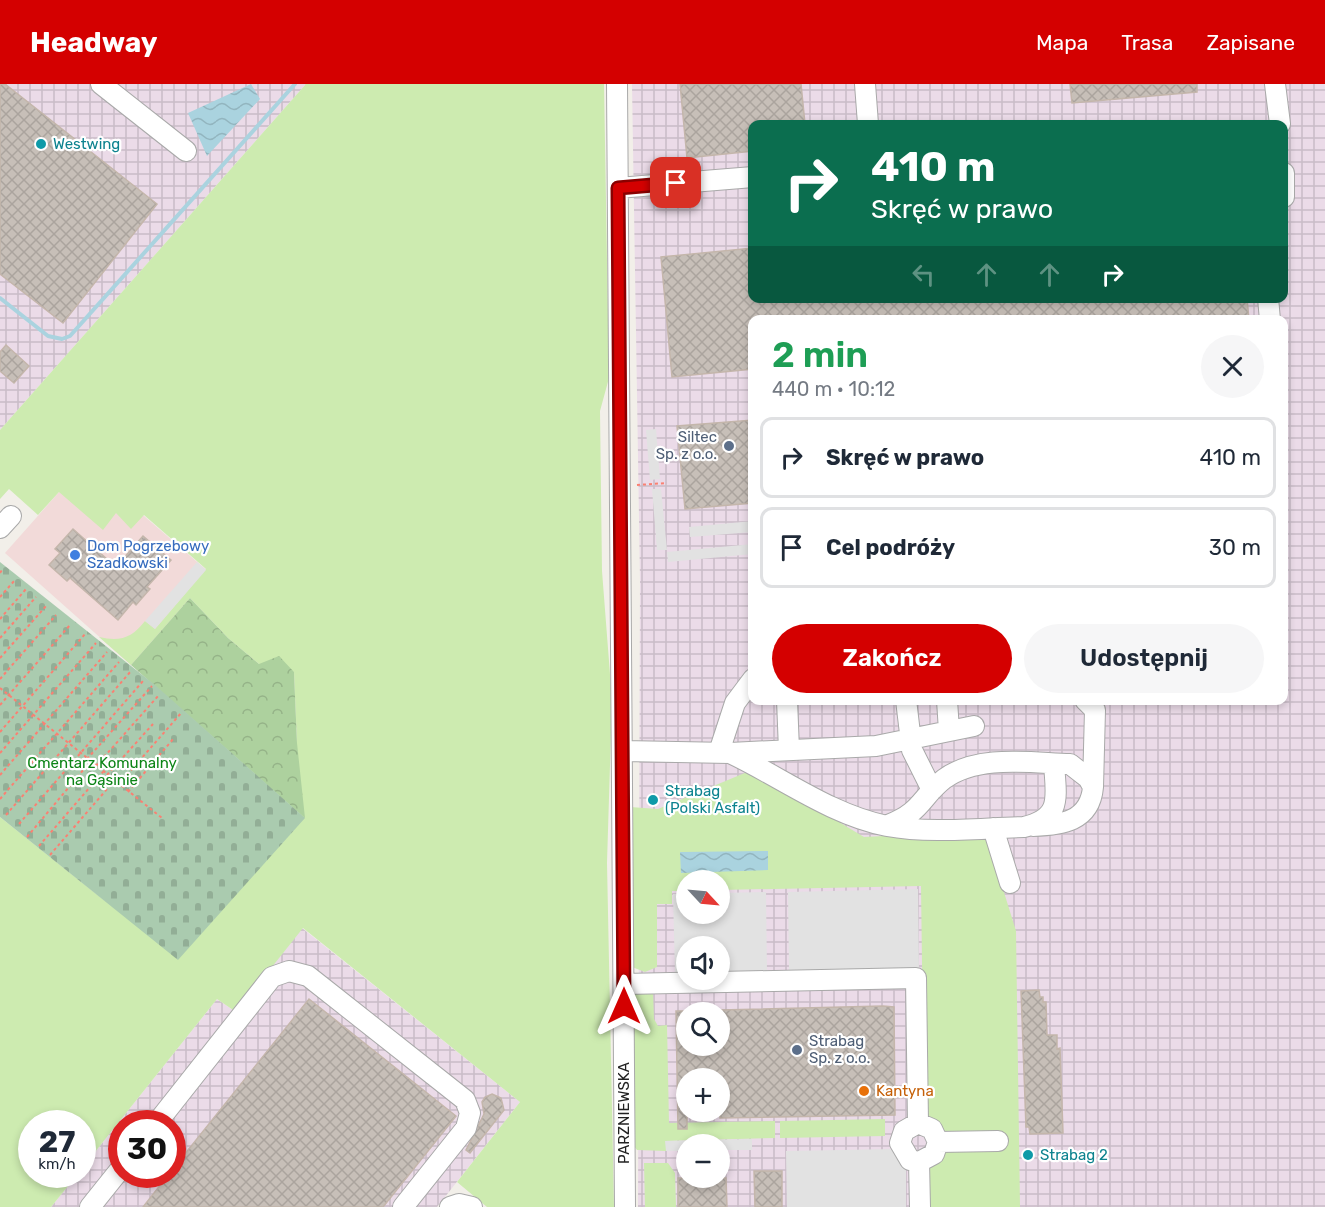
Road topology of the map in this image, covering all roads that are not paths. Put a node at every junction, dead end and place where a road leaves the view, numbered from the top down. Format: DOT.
graph roads {
  1 [pos="101,84"];
  2 [pos="617,84"];
  3 [pos="864,84"];
  4 [pos="1275,84"];
  5 [pos="868,120"];
  6 [pos="1280,120"];
  7 [pos="186,151"];
  8 [pos="748,177"];
  9 [pos="618,188"];
  10 [pos="748,686"];
  11 [pos="787,705"];
  12 [pos="907,705"];
  13 [pos="947,705"];
  14 [pos="1090,705"];
  15 [pos="974,726"];
  16 [pos="949,731"];
  17 [pos="910,739"];
  18 [pos="789,750"];
  19 [pos="623,751"];
  20 [pos="724,753"];
  21 [pos="1054,764"];
  22 [pos="1093,787"];
  23 [pos="932,790"];
  24 [pos="887,826"];
  25 [pos="1024,827"];
  26 [pos="993,828"];
  27 [pos="1010,883"];
  28 [pos="663,975"];
  29 [pos="624,980"];
  30 [pos="167,1110"];
  31 [pos="918,1123"];
  32 [pos="938,1142"];
  33 [pos="998,1142"];
  34 [pos="919,1162"];
  35 [pos="108,1184"];
  36 [pos="90,1207"];
  37 [pos="403,1207"];
  38 [pos="450,1207"];
  39 [pos="472,1207"];
  40 [pos="625,1207"];
  41 [pos="920,1207"];
  1 -- 7 [label="street"];
  2 -- 9 [label="street, PARZNIEWSKA"];
  3 -- 5 [label="street"];
  4 -- 6 [label="street"];
  8 -- 9 [label="street"];
  9 -- 19 [label="street, PARZNIEWSKA"];
  10 -- 20 [label="street"];
  11 -- 18 [label="street"];
  12 -- 17 [label="street"];
  13 -- 16 [label="street"];
  14 -- 22 [label="street"];
  15 -- 16 [label="street"];
  16 -- 17 [label="street"];
  17 -- 18 [label="street"];
  17 -- 23 [label="street"];
  18 -- 20 [label="street"];
  19 -- 20 [label="street"];
  19 -- 29 [label="street, PARZNIEWSKA"];
  20 -- 24 [label="street"];
  21 -- 22 [label="street"];
  21 -- 23 [label="street"];
  21 -- 25 [label="street"];
  22 -- 25 [label="street"];
  23 -- 24 [label="street"];
  24 -- 26 [label="street"];
  25 -- 26 [label="street"];
  26 -- 27 [label="street"];
  28 -- 29 [label="street"];
  29 -- 31 [label="street"];
  29 -- 40 [label="street, PARZNIEWSKA"];
  30 -- 37 [label="street"];
  31 -- 32 [label="street"];
  31 -- 34 [label="street"];
  32 -- 33 [label="street"];
  32 -- 34 [label="street"];
  34 -- 41 [label="street"];
  35 -- 36 [label="street"];
  38 -- 39 [label="street"];
}
